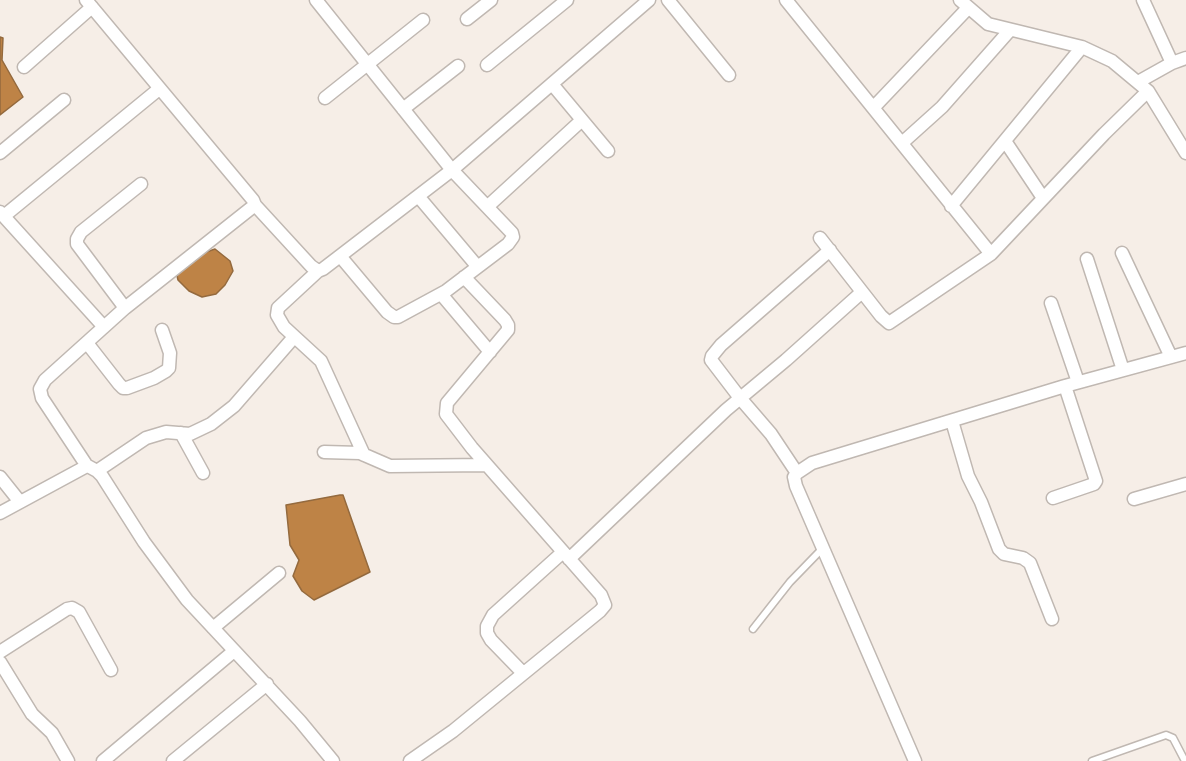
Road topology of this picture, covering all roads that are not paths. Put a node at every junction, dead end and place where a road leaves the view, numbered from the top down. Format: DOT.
graph roads {
  1 [pos="316,0"];
  2 [pos="491,0"];
  3 [pos="567,0"];
  4 [pos="668,0"];
  5 [pos="786,0"];
  6 [pos="1143,0"];
  7 [pos="643,2"];
  8 [pos="89,4"];
  9 [pos="964,4"];
  10 [pos="467,19"];
  11 [pos="423,20"];
  12 [pos="1010,30"];
  13 [pos="1082,47"];
  14 [pos="1186,58"];
  15 [pos="1172,63"];
  16 [pos="487,64"];
  17 [pos="369,65"];
  18 [pos="458,66"];
  19 [pos="24,67"];
  20 [pos="729,75"];
  21 [pos="1138,82"];
  22 [pos="552,84"];
  23 [pos="159,89"];
  24 [pos="1148,91"];
  25 [pos="325,98"];
  26 [pos="64,100"];
  27 [pos="874,106"];
  28 [pos="404,109"];
  29 [pos="582,120"];
  30 [pos="1005,141"];
  31 [pos="902,143"];
  32 [pos="608,150"];
  33 [pos="1186,152"];
  34 [pos="0,153"];
  35 [pos="452,170"];
  36 [pos="141,184"];
  37 [pos="418,196"];
  38 [pos="1043,198"];
  39 [pos="255,205"];
  40 [pos="951,206"];
  41 [pos="487,207"];
  42 [pos="2,214"];
  43 [pos="820,238"];
  44 [pos="830,250"];
  45 [pos="1122,253"];
  46 [pos="991,254"];
  47 [pos="340,256"];
  48 [pos="1087,259"];
  49 [pos="477,266"];
  50 [pos="318,271"];
  51 [pos="464,277"];
  52 [pos="862,292"];
  53 [pos="441,294"];
  54 [pos="1051,303"];
  55 [pos="125,308"];
  56 [pos="104,327"];
  57 [pos="162,330"];
  58 [pos="294,337"];
  59 [pos="87,343"];
  60 [pos="490,352"];
  61 [pos="1186,353"];
  62 [pos="1171,357"];
  63 [pos="1123,370"];
  64 [pos="1071,384"];
  65 [pos="740,398"];
  66 [pos="952,421"];
  67 [pos="181,433"];
  68 [pos="324,452"];
  69 [pos="364,454"];
  70 [pos="86,465"];
  71 [pos="487,465"];
  72 [pos="97,471"];
  73 [pos="796,472"];
  74 [pos="202,473"];
  75 [pos="0,477"];
  76 [pos="1186,484"];
  77 [pos="1053,498"];
  78 [pos="1134,499"];
  79 [pos="20,502"];
  80 [pos="0,513"];
  81 [pos="822,549"];
  82 [pos="566,555"];
  83 [pos="279,573"];
  84 [pos="1052,619"];
  85 [pos="213,628"];
  86 [pos="753,629"];
  87 [pos="234,651"];
  88 [pos="0,652"];
  89 [pos="0,662"];
  90 [pos="111,670"];
  91 [pos="523,673"];
  92 [pos="267,684"];
  93 [pos="68,761"];
  94 [pos="103,761"];
  95 [pos="173,761"];
  96 [pos="333,761"];
  97 [pos="410,761"];
  98 [pos="915,761"];
  99 [pos="1092,761"];
  100 [pos="1185,761"];
  1 -- 17 [label="street"];
  2 -- 10 [label="street"];
  3 -- 16 [label="street"];
  4 -- 20 [label="street"];
  5 -- 27 [label="street"];
  6 -- 15 [label="street"];
  7 -- 22 [label="street"];
  8 -- 19 [label="street"];
  8 -- 23 [label="street"];
  9 -- 12 [label="street"];
  9 -- 27 [label="street"];
  11 -- 17 [label="street"];
  12 -- 13 [label="street"];
  12 -- 31 [label="street"];
  13 -- 21 [label="street"];
  13 -- 30 [label="street"];
  14 -- 15 [label="street"];
  15 -- 21 [label="street"];
  17 -- 25 [label="street"];
  17 -- 28 [label="street"];
  18 -- 28 [label="street"];
  21 -- 24 [label="street"];
  22 -- 29 [label="street"];
  22 -- 35 [label="street"];
  23 -- 39 [label="street"];
  23 -- 42 [label="street"];
  24 -- 33 [label="street"];
  24 -- 38 [label="street"];
  26 -- 34 [label="street"];
  27 -- 31 [label="street"];
  28 -- 35 [label="street"];
  29 -- 32 [label="street"];
  29 -- 41 [label="street"];
  30 -- 38 [label="street"];
  30 -- 40 [label="street"];
  31 -- 40 [label="street"];
  35 -- 37 [label="street"];
  35 -- 41 [label="street"];
  36 -- 55 [label="street"];
  37 -- 47 [label="street"];
  37 -- 49 [label="street"];
  38 -- 46 [label="street"];
  39 -- 50 [label="street"];
  39 -- 55 [label="street"];
  40 -- 46 [label="street"];
  41 -- 49 [label="street"];
  42 -- 56 [label="street"];
  43 -- 44 [label="street"];
  44 -- 52 [label="street"];
  44 -- 65 [label="street"];
  45 -- 62 [label="street"];
  46 -- 52 [label="street"];
  47 -- 50 [label="street"];
  47 -- 53 [label="street"];
  48 -- 63 [label="street"];
  49 -- 51 [label="street"];
  50 -- 58 [label="street"];
  51 -- 53 [label="street"];
  51 -- 60 [label="street"];
  52 -- 65 [label="street"];
  53 -- 60 [label="street"];
  54 -- 64 [label="street"];
  55 -- 56 [label="street"];
  56 -- 59 [label="street"];
  57 -- 59 [label="street"];
  58 -- 67 [label="street"];
  58 -- 69 [label="street"];
  59 -- 70 [label="street"];
  60 -- 71 [label="street"];
  61 -- 62 [label="street"];
  62 -- 63 [label="street"];
  63 -- 64 [label="street"];
  64 -- 66 [label="street"];
  64 -- 77 [label="street"];
  65 -- 73 [label="street"];
  65 -- 82 [label="street"];
  66 -- 73 [label="street"];
  66 -- 84 [label="street"];
  67 -- 72 [label="street"];
  67 -- 74 [label="street"];
  68 -- 69 [label="street"];
  69 -- 71 [label="street"];
  70 -- 72 [label="street"];
  70 -- 79 [label="street"];
  71 -- 82 [label="street"];
  72 -- 85 [label="street"];
  73 -- 81 [label="street"];
  75 -- 79 [label="street"];
  76 -- 78 [label="street"];
  79 -- 80 [label="street"];
  81 -- 86 [label="lane"];
  81 -- 98 [label="street"];
  82 -- 91 [label="street"];
  82 -- 91 [label="street"];
  83 -- 85 [label="street"];
  85 -- 87 [label="street"];
  87 -- 92 [label="street"];
  87 -- 94 [label="street"];
  88 -- 90 [label="street"];
  89 -- 93 [label="street"];
  91 -- 97 [label="street"];
  92 -- 95 [label="street"];
  92 -- 96 [label="street"];
  99 -- 100 [label="lane"];
}
